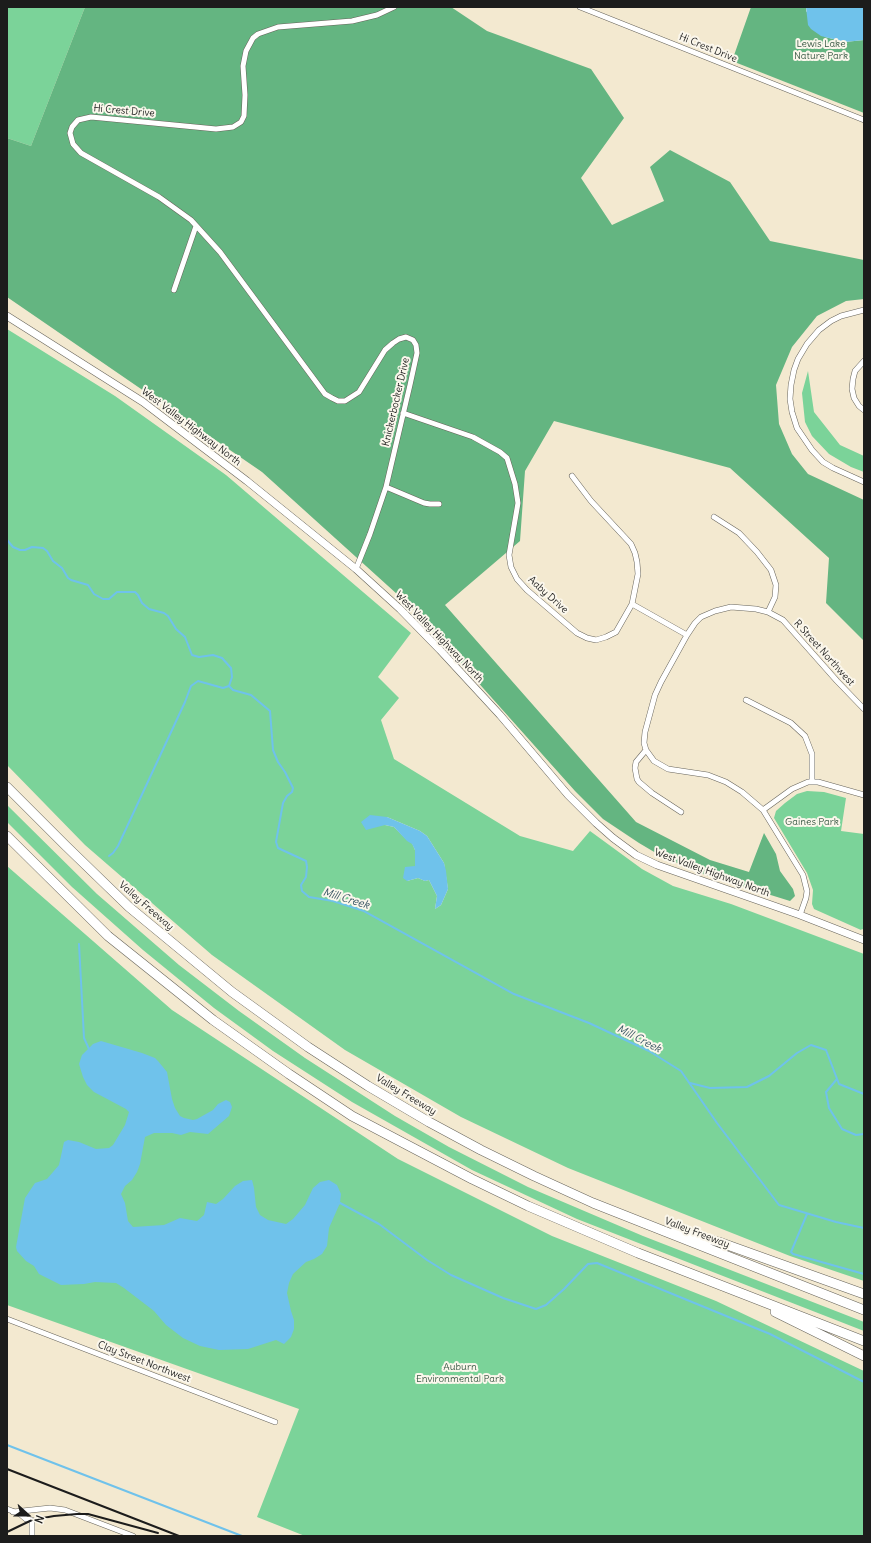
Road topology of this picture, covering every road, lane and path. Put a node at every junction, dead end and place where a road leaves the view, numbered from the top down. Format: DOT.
graph roads {
  1 [pos="394,7"];
  2 [pos="580,7"];
  3 [pos="864,120"];
  4 [pos="196,226"];
  5 [pos="174,290"];
  6 [pos="864,310"];
  7 [pos="7,316"];
  8 [pos="864,361"];
  9 [pos="338,401"];
  10 [pos="864,410"];
  11 [pos="403,413"];
  12 [pos="572,476"];
  13 [pos="864,482"];
  14 [pos="386,486"];
  15 [pos="439,504"];
  16 [pos="714,517"];
  17 [pos="356,569"];
  18 [pos="632,604"];
  19 [pos="768,612"];
  20 [pos="687,635"];
  21 [pos="746,700"];
  22 [pos="864,709"];
  23 [pos="646,750"];
  24 [pos="812,781"];
  25 [pos="7,787"];
  26 [pos="864,795"];
  27 [pos="763,810"];
  28 [pos="681,812"];
  29 [pos="7,836"];
  30 [pos="800,915"];
  31 [pos="864,940"];
  32 [pos="635,1221"];
  33 [pos="721,1286"];
  34 [pos="864,1294"];
  35 [pos="864,1310"];
  36 [pos="7,1319"];
  37 [pos="864,1341"];
  38 [pos="864,1356"];
  39 [pos="275,1422"];
  40 [pos="7,1509"];
  41 [pos="13,1512"];
  42 [pos="32,1536"];
  43 [pos="133,1536"];
  1 -- 4 [label="street, Hi Crest Drive"];
  2 -- 3 [label="street, Hi Crest Drive"];
  4 -- 5 [label="street"];
  4 -- 9 [label="street, Hi Crest Drive"];
  6 -- 13 [label="street"];
  7 -- 17 [label="main road, West Valley Highway North"];
  8 -- 10 [label="street"];
  9 -- 11 [label="street, Knickerbocker Drive"];
  11 -- 14 [label="street, Knickerbocker Drive"];
  11 -- 18 [label="street, Aaby Drive"];
  12 -- 18 [label="street, Aaby Drive"];
  14 -- 15 [label="street"];
  14 -- 17 [label="street, Knickerbocker Drive"];
  16 -- 19 [label="street"];
  17 -- 30 [label="main road, West Valley Highway North"];
  18 -- 20 [label="street"];
  19 -- 20 [label="street, R Street Northwest"];
  19 -- 22 [label="street, R Street Northwest"];
  20 -- 23 [label="street, R Street Northwest"];
  21 -- 24 [label="street"];
  23 -- 27 [label="street"];
  23 -- 28 [label="street"];
  24 -- 26 [label="street"];
  24 -- 27 [label="street"];
  25 -- 32 [label="highway, Valley Freeway"];
  27 -- 30 [label="street"];
  29 -- 33 [label="highway"];
  30 -- 31 [label="main road, West Valley Highway North"];
  32 -- 34 [label="highway"];
  32 -- 35 [label="highway, Valley Freeway"];
  33 -- 37 [label="highway"];
  33 -- 38 [label="highway"];
  36 -- 39 [label="street, Clay Street Northwest"];
  40 -- 41 [label="street"];
  41 -- 42 [label="street"];
  41 -- 43 [label="street"];
}
